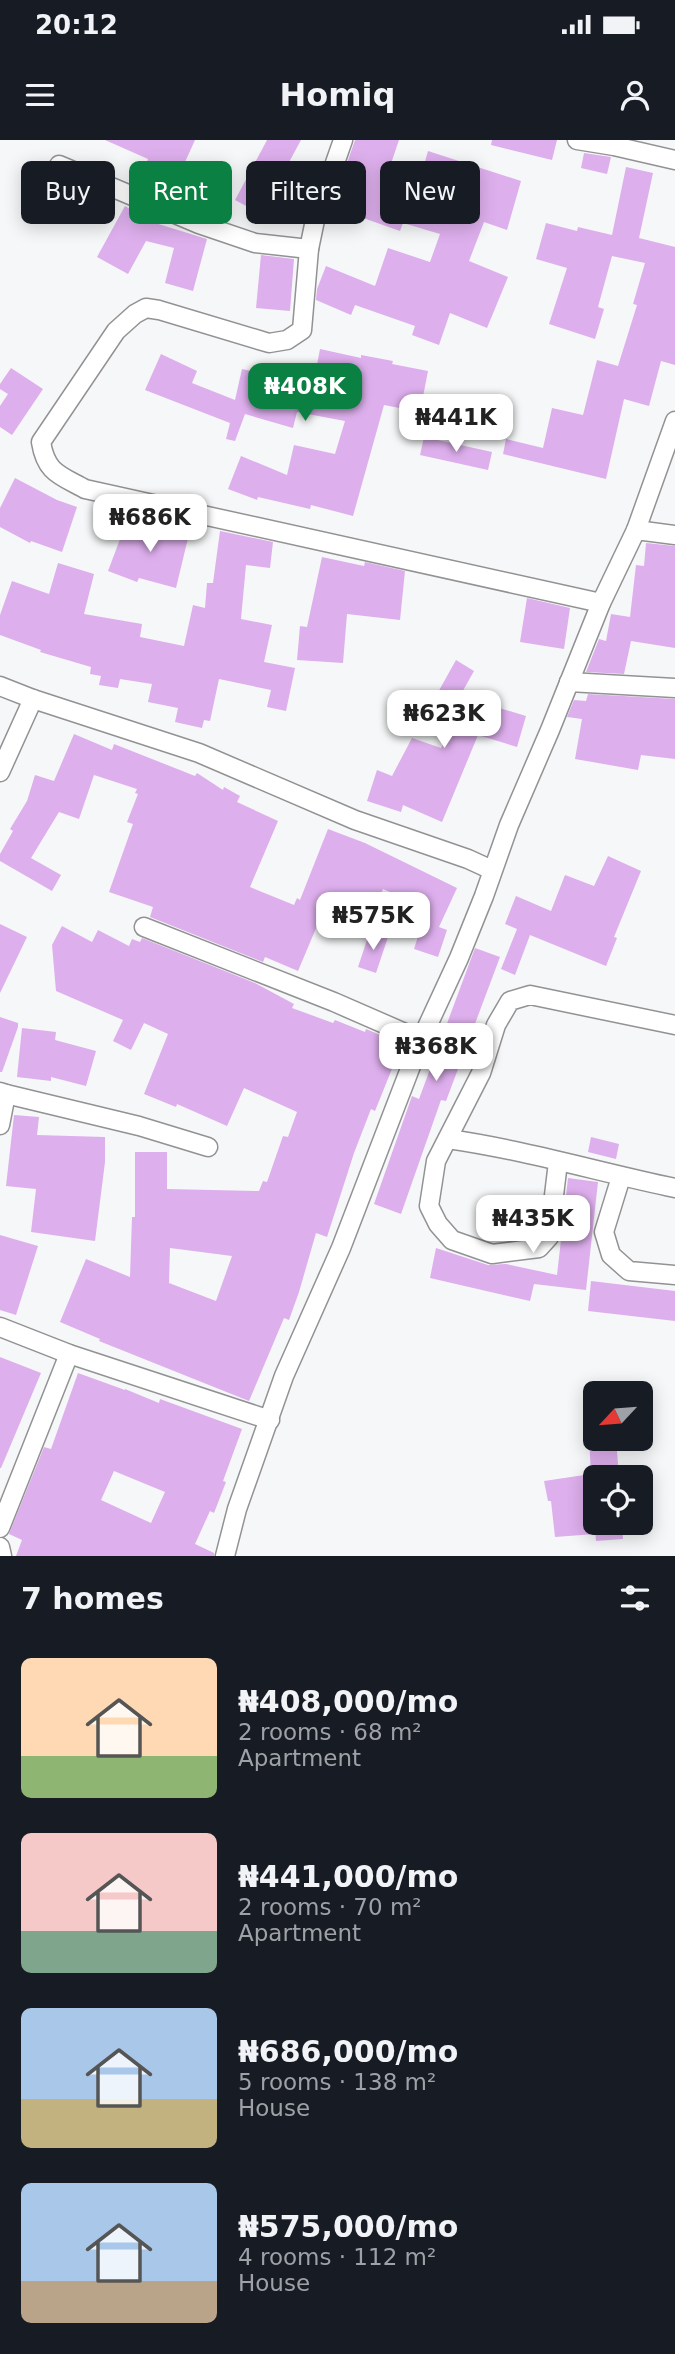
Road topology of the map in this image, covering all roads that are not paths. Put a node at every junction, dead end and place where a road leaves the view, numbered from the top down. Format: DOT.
graph roads {
  1 [pos="343,140"];
  2 [pos="577,140"];
  3 [pos="614,143"];
  4 [pos="675,160"];
  5 [pos="115,188"];
  6 [pos="309,249"];
  7 [pos="675,421"];
  8 [pos="636,530"];
  9 [pos="675,535"];
  10 [pos="601,603"];
  11 [pos="569,682"];
  12 [pos="0,686"];
  13 [pos="675,688"];
  14 [pos="33,699"];
  15 [pos="0,772"];
  16 [pos="492,870"];
  17 [pos="144,927"];
  18 [pos="675,1024"];
  19 [pos="421,1040"];
  20 [pos="3,1093"];
  21 [pos="0,1125"];
  22 [pos="448,1139"];
  23 [pos="208,1147"];
  24 [pos="558,1163"];
  25 [pos="621,1177"];
  26 [pos="675,1188"];
  27 [pos="675,1275"];
  28 [pos="0,1327"];
  29 [pos="69,1354"];
  30 [pos="270,1420"];
  31 [pos="0,1528"];
  32 [pos="0,1548"];
  33 [pos="2,1556"];
  34 [pos="225,1556"];
  1 -- 6 [label="street"];
  2 -- 3 [label="street"];
  3 -- 4 [label="street"];
  5 -- 6 [label="street"];
  6 -- 10 [label="street"];
  7 -- 8 [label="street"];
  8 -- 9 [label="street"];
  8 -- 10 [label="street"];
  10 -- 11 [label="street"];
  11 -- 13 [label="street"];
  11 -- 16 [label="street"];
  12 -- 14 [label="street"];
  14 -- 15 [label="street"];
  14 -- 16 [label="street"];
  16 -- 19 [label="street"];
  17 -- 19 [label="street"];
  18 -- 22 [label="street"];
  19 -- 30 [label="street"];
  20 -- 21 [label="street"];
  20 -- 23 [label="street"];
  22 -- 24 [label="street"];
  22 -- 24 [label="street"];
  24 -- 25 [label="street"];
  25 -- 26 [label="street"];
  25 -- 27 [label="street"];
  28 -- 29 [label="street"];
  29 -- 30 [label="street"];
  29 -- 31 [label="street"];
  30 -- 34 [label="street"];
  32 -- 33 [label="street"];
}
